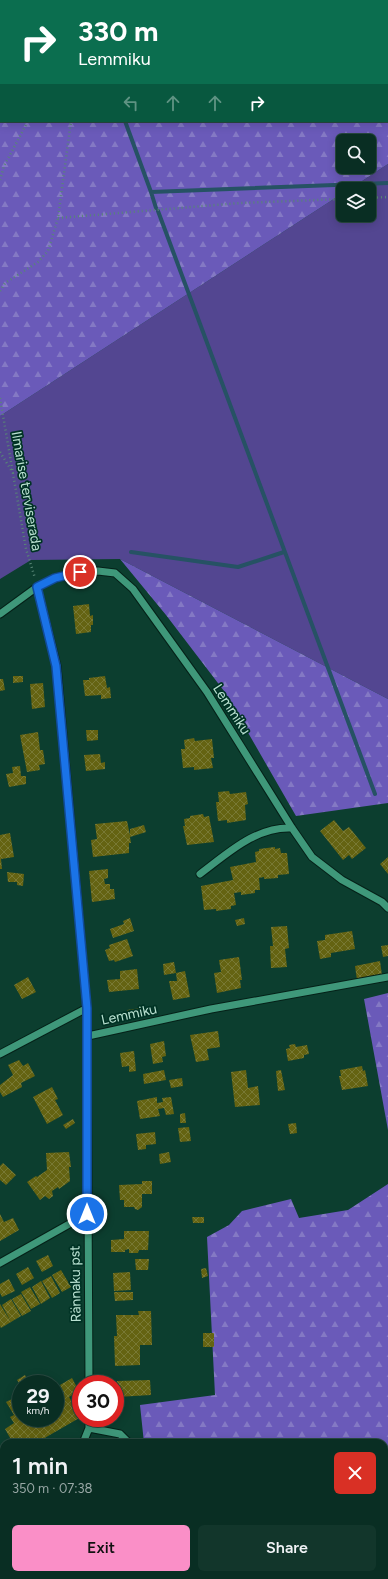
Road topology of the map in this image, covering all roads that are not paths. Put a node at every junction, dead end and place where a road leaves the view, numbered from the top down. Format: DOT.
graph roads {
  1 [pos="37,587"];
  2 [pos="0,614"];
  3 [pos="292,828"];
  4 [pos="200,874"];
  5 [pos="388,908"];
  6 [pos="388,977"];
  7 [pos="87,1008"];
  8 [pos="88,1036"];
  9 [pos="0,1054"];
  10 [pos="87,1214"];
  11 [pos="0,1263"];
  12 [pos="89,1375"];
  13 [pos="90,1428"];
  14 [pos="86,1439"];
  15 [pos="125,1439"];
  1 -- 2 [label="street, Lemmiku"];
  1 -- 3 [label="street, Lemmiku"];
  1 -- 7 [label="street, Rännaku pst"];
  3 -- 4 [label="street"];
  3 -- 5 [label="street, Lemmiku"];
  6 -- 8 [label="street, Lemmiku"];
  7 -- 8 [label="street, Rännaku pst"];
  7 -- 9 [label="street, Lemmiku"];
  8 -- 10 [label="street, Rännaku pst"];
  10 -- 11 [label="street"];
  10 -- 12 [label="street, Rännaku pst"];
  13 -- 14 [label="street"];
  13 -- 15 [label="street"];
}
